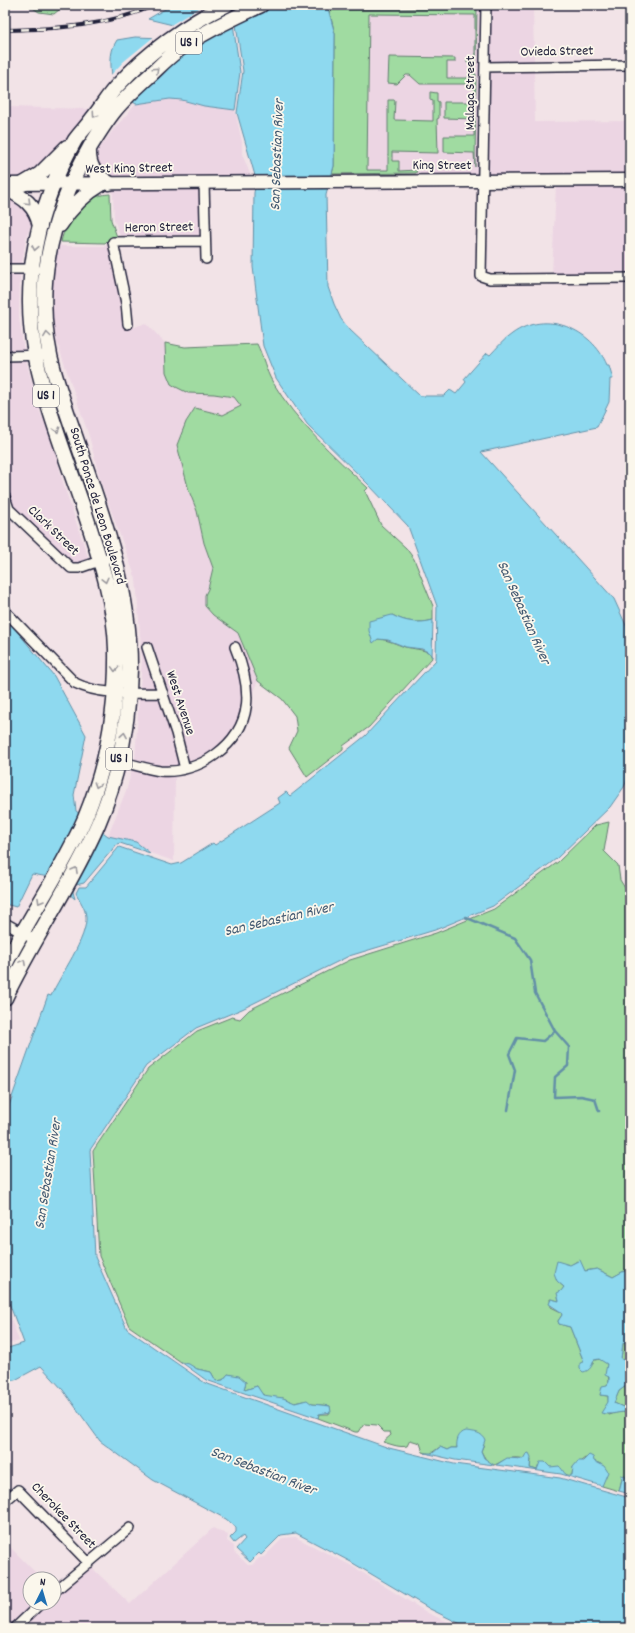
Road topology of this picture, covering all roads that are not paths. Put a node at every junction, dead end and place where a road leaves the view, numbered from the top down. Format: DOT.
graph roads {
  1 [pos="226,5"];
  2 [pos="261,5"];
  3 [pos="486,5"];
  4 [pos="630,65"];
  5 [pos="485,67"];
  6 [pos="76,138"];
  7 [pos="89,149"];
  8 [pos="630,180"];
  9 [pos="484,181"];
  10 [pos="106,183"];
  11 [pos="204,183"];
  12 [pos="253,183"];
  13 [pos="5,184"];
  14 [pos="23,184"];
  15 [pos="54,184"];
  16 [pos="70,184"];
  17 [pos="5,188"];
  18 [pos="40,226"];
  19 [pos="51,239"];
  20 [pos="205,241"];
  21 [pos="206,259"];
  22 [pos="5,269"];
  23 [pos="32,269"];
  24 [pos="46,270"];
  25 [pos="630,278"];
  26 [pos="128,324"];
  27 [pos="50,355"];
  28 [pos="5,356"];
  29 [pos="35,356"];
  30 [pos="5,497"];
  31 [pos="7,508"];
  32 [pos="114,556"];
  33 [pos="100,560"];
  34 [pos="5,611"];
  35 [pos="235,646"];
  36 [pos="147,647"];
  37 [pos="115,692"];
  38 [pos="129,692"];
  39 [pos="163,693"];
  40 [pos="119,761"];
  41 [pos="185,769"];
  42 [pos="5,923"];
  43 [pos="22,933"];
  44 [pos="35,940"];
  45 [pos="5,965"];
  46 [pos="9,983"];
  47 [pos="5,998"];
  48 [pos="5,1501"];
  49 [pos="130,1528"];
  50 [pos="89,1563"];
  51 [pos="62,1585"];
  52 [pos="32,1611"];
  53 [pos="14,1628"];
  1 -- 6 [label="highway, US 1, one-way"];
  7 -- 2 [label="highway, US 1, one-way"];
  3 -- 5 [label="street, Malaga Street"];
  4 -- 5 [label="street, Ovieda Street"];
  5 -- 9 [label="street, Malaga Street"];
  6 -- 14 [label="highway"];
  6 -- 15 [label="highway, US 1"];
  7 -- 10 [label="highway"];
  7 -- 16 [label="highway, US 1"];
  8 -- 9 [label="main road, King Street"];
  9 -- 12 [label="main road, King Street"];
  9 -- 25 [label="street, Malaga Street"];
  10 -- 11 [label="main road, West King Street"];
  10 -- 16 [label="main road, West King Street"];
  10 -- 19 [label="highway"];
  11 -- 12 [label="main road, West King Street"];
  11 -- 20 [label="street"];
  13 -- 14 [label="main road, West King Street"];
  14 -- 15 [label="main road, West King Street"];
  15 -- 16 [label="main road, West King Street"];
  15 -- 18 [label="highway, South Ponce de Leon Boulevard / US 1"];
  16 -- 19 [label="highway, South Ponce de Leon Boulevard / US 1"];
  17 -- 18 [label="highway, one-way"];
  18 -- 23 [label="highway, South Ponce de Leon Boulevard / US 1, one-way"];
  19 -- 24 [label="highway, South Ponce de Leon Boulevard / US 1"];
  20 -- 21 [label="street"];
  20 -- 26 [label="street, Heron Street"];
  22 -- 23 [label="street"];
  23 -- 24 [label="street"];
  23 -- 29 [label="highway, South Ponce de Leon Boulevard / US 1"];
  27 -- 24 [label="highway, South Ponce de Leon Boulevard / US 1, one-way"];
  27 -- 29 [label="street"];
  27 -- 32 [label="highway, South Ponce de Leon Boulevard / US 1"];
  28 -- 29 [label="street"];
  29 -- 33 [label="highway, South Ponce de Leon Boulevard / US 1, one-way"];
  30 -- 31 [label="street, Clark Street"];
  31 -- 33 [label="street, Clark Street"];
  32 -- 33 [label="street, Clark Street"];
  32 -- 38 [label="highway, South Ponce de Leon Boulevard / US 1"];
  33 -- 37 [label="highway, South Ponce de Leon Boulevard / US 1, one-way"];
  34 -- 37 [label="street"];
  35 -- 41 [label="street"];
  36 -- 39 [label="street, West Avenue"];
  37 -- 38 [label="street"];
  37 -- 43 [label="highway, South Ponce de Leon Boulevard / US 1, one-way"];
  38 -- 39 [label="street"];
  40 -- 38 [label="highway, South Ponce de Leon Boulevard / US 1, one-way"];
  39 -- 41 [label="street, West Avenue"];
  40 -- 41 [label="street"];
  44 -- 40 [label="highway, South Ponce de Leon Boulevard / US 1, one-way"];
  42 -- 43 [label="street"];
  43 -- 44 [label="street"];
  43 -- 45 [label="highway, South Ponce de Leon Boulevard / US 1"];
  46 -- 44 [label="highway, South Ponce de Leon Boulevard / US 1, one-way"];
  46 -- 47 [label="highway, South Ponce de Leon Boulevard / US 1"];
  48 -- 50 [label="street, Cherokee Street"];
  49 -- 50 [label="street"];
  50 -- 51 [label="street"];
  52 -- 53 [label="street"];
}
